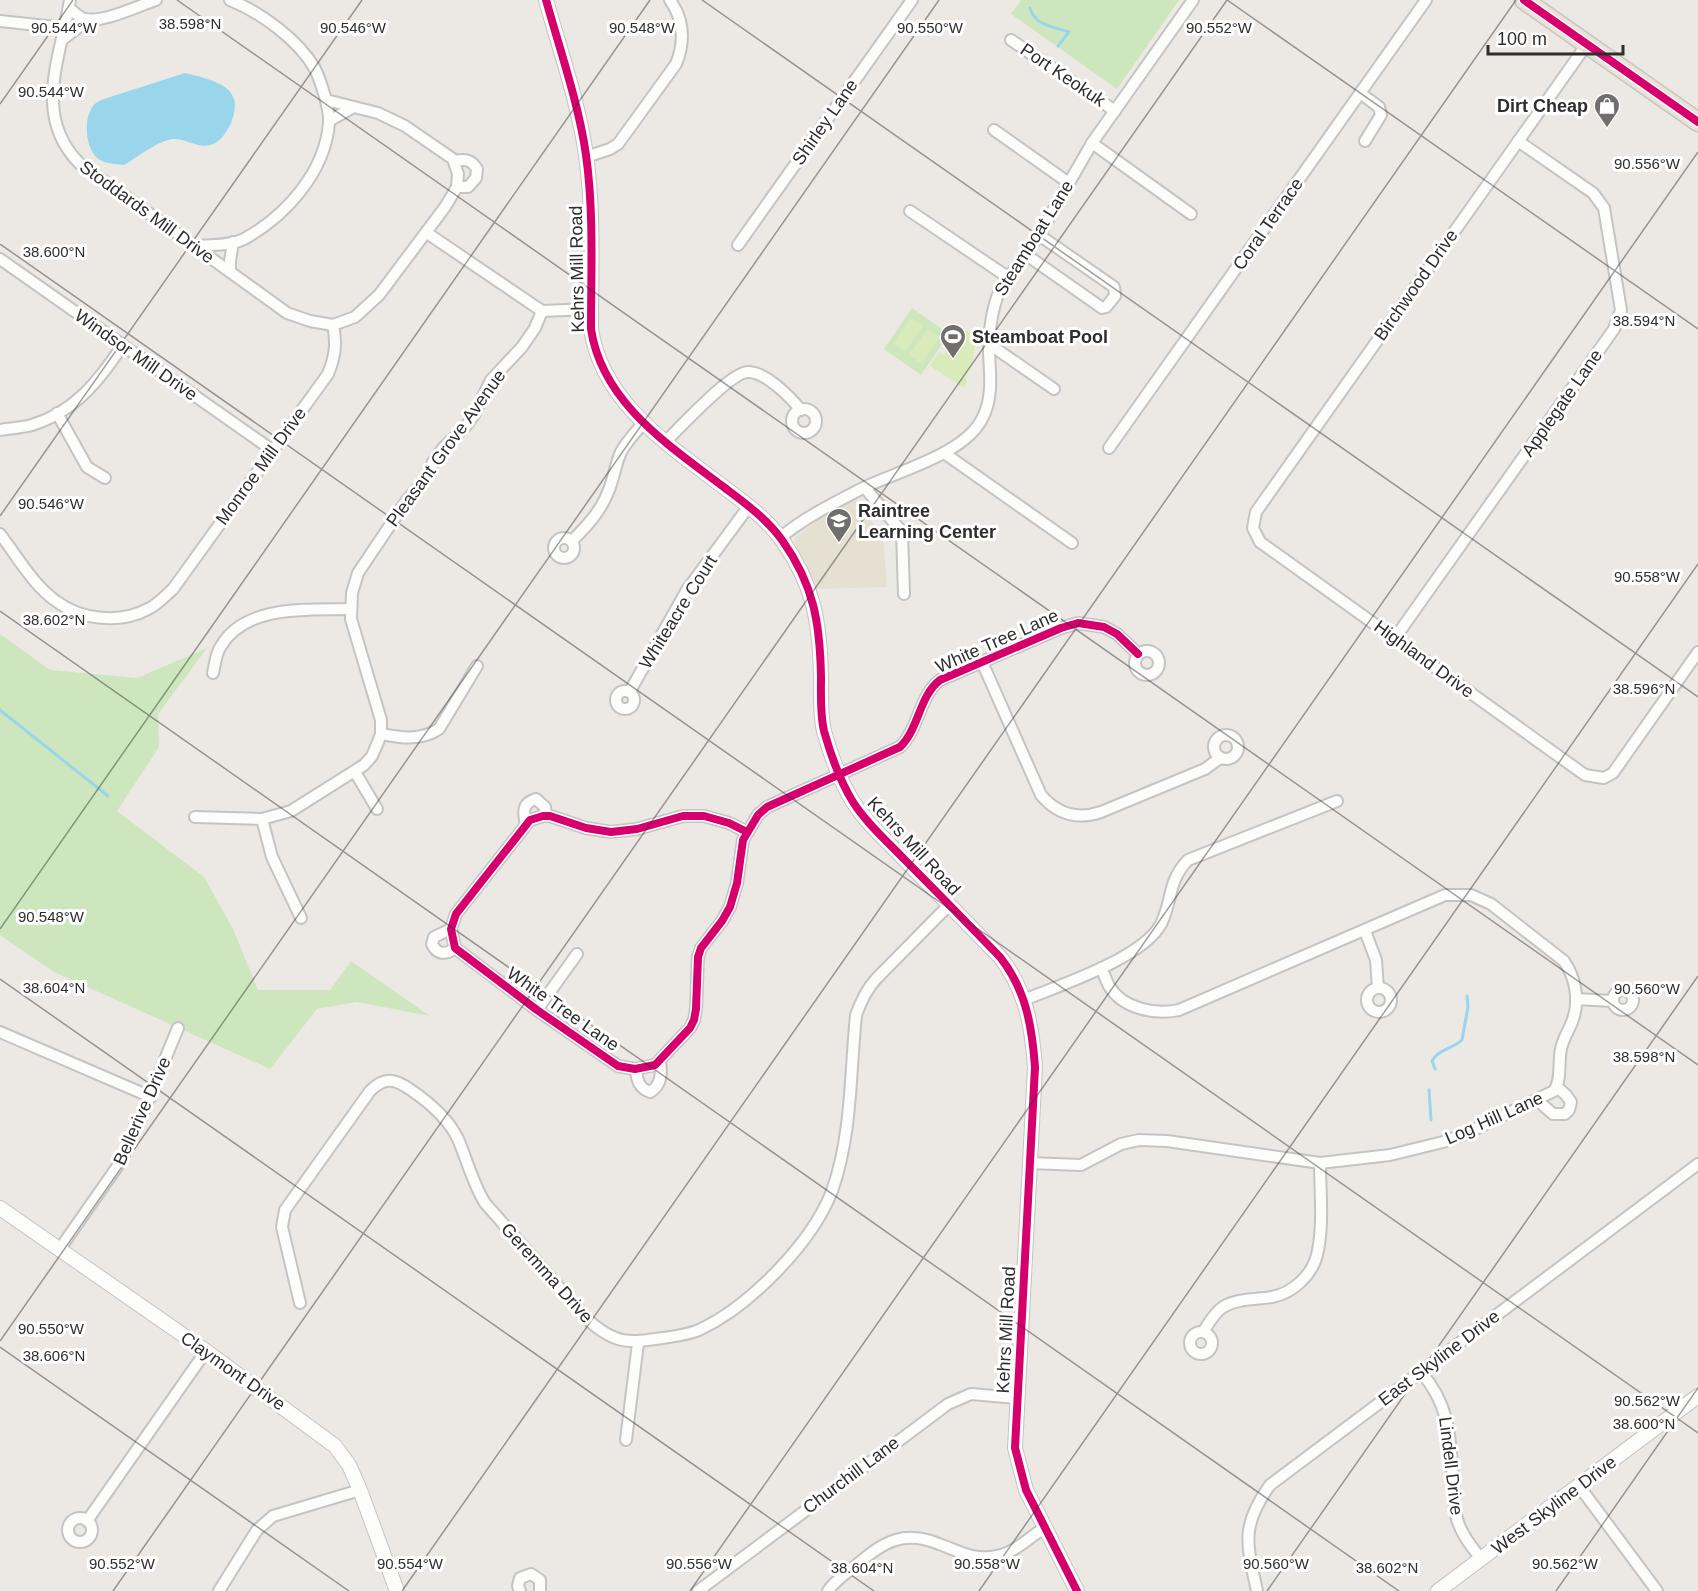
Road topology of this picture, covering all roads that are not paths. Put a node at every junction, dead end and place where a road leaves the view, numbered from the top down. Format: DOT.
graph roads {
  1 [pos="156,0"];
  2 [pos="230,0"];
  3 [pos="546,0"];
  4 [pos="670,0"];
  5 [pos="912,0"];
  6 [pos="1193,0"];
  7 [pos="1426,0"];
  8 [pos="1524,0"];
  9 [pos="70,4"];
  10 [pos="88,20"];
  11 [pos="0,21"];
  12 [pos="64,34"];
  13 [pos="1011,40"];
  14 [pos="1587,44"];
  15 [pos="1360,93"];
  16 [pos="326,100"];
  17 [pos="352,108"];
  18 [pos="1115,111"];
  19 [pos="329,121"];
  20 [pos="1698,122"];
  21 [pos="994,130"];
  22 [pos="1365,141"];
  23 [pos="1518,141"];
  24 [pos="1092,143"];
  25 [pos="586,157"];
  26 [pos="453,161"];
  27 [pos="1069,183"];
  28 [pos="457,187"];
  29 [pos="910,211"];
  30 [pos="1191,214"];
  31 [pos="427,233"];
  32 [pos="1039,235"];
  33 [pos="233,242"];
  34 [pos="738,245"];
  35 [pos="194,246"];
  36 [pos="1025,254"];
  37 [pos="0,259"];
  38 [pos="230,272"];
  39 [pos="1009,278"];
  40 [pos="591,309"];
  41 [pos="542,311"];
  42 [pos="333,325"];
  43 [pos="989,344"];
  44 [pos="122,346"];
  45 [pos="1054,389"];
  46 [pos="801,410"];
  47 [pos="57,413"];
  48 [pos="644,422"];
  49 [pos="0,429"];
  50 [pos="665,442"];
  51 [pos="1109,448"];
  52 [pos="272,450"];
  53 [pos="944,453"];
  54 [pos="105,478"];
  55 [pos="865,488"];
  56 [pos="749,506"];
  57 [pos="1253,528"];
  58 [pos="0,534"];
  59 [pos="780,538"];
  60 [pos="572,541"];
  61 [pos="1071,543"];
  62 [pos="904,594"];
  63 [pos="350,609"];
  64 [pos="1395,638"];
  65 [pos="1698,652"];
  66 [pos="1138,654"];
  67 [pos="982,662"];
  68 [pos="477,666"];
  69 [pos="213,673"];
  70 [pos="630,691"];
  71 [pos="381,734"];
  72 [pos="1220,758"];
  73 [pos="356,772"];
  74 [pos="839,776"];
  75 [pos="1337,801"];
  76 [pos="377,809"];
  77 [pos="546,816"];
  78 [pos="195,817"];
  79 [pos="262,819"];
  80 [pos="526,824"];
  81 [pos="747,832"];
  82 [pos="949,905"];
  83 [pos="301,918"];
  84 [pos="1365,931"];
  85 [pos="577,954"];
  86 [pos="1101,968"];
  87 [pos="1378,988"];
  88 [pos="1576,999"];
  89 [pos="1024,1000"];
  90 [pos="1612,1000"];
  91 [pos="537,1010"];
  92 [pos="178,1028"];
  93 [pos="0,1032"];
  94 [pos="660,1062"];
  95 [pos="636,1069"];
  96 [pos="1557,1087"];
  97 [pos="151,1097"];
  98 [pos="1537,1100"];
  99 [pos="1029,1163"];
  100 [pos="1320,1163"];
  101 [pos="1698,1164"];
  102 [pos="0,1208"];
  103 [pos="59,1250"];
  104 [pos="300,1303"];
  105 [pos="1203,1332"];
  106 [pos="638,1343"];
  107 [pos="206,1351"];
  108 [pos="1421,1372"];
  109 [pos="1698,1396"];
  110 [pos="1017,1398"];
  111 [pos="626,1440"];
  112 [pos="1579,1486"];
  113 [pos="360,1490"];
  114 [pos="87,1521"];
  115 [pos="1044,1528"];
  116 [pos="1481,1559"];
  117 [pos="1445,1589"];
  118 [pos="219,1591"];
  119 [pos="397,1591"];
  120 [pos="520,1591"];
  121 [pos="540,1591"];
  122 [pos="698,1591"];
  123 [pos="828,1591"];
  124 [pos="1077,1591"];
  125 [pos="1257,1591"];
  126 [pos="1657,1591"];
  1 -- 10 [label="street"];
  2 -- 16 [label="street"];
  3 -- 25 [label="street, Kehrs Mill Road"];
  4 -- 25 [label="street"];
  5 -- 34 [label="street, Shirley Lane"];
  6 -- 18 [label="street, Steamboat Lane"];
  7 -- 15 [label="street, Coral Terrace"];
  8 -- 14 [label="highway"];
  9 -- 10 [label="street"];
  9 -- 12 [label="street, Stoddards Mill Drive"];
  10 -- 12 [label="street"];
  11 -- 12 [label="street"];
  12 -- 35 [label="street, Stoddards Mill Drive"];
  13 -- 18 [label="street, Port Keokuk"];
  14 -- 20 [label="highway"];
  14 -- 23 [label="street, Birchwood Drive"];
  15 -- 22 [label="street"];
  15 -- 51 [label="street, Coral Terrace"];
  16 -- 17 [label="street"];
  16 -- 19 [label="street"];
  17 -- 19 [label="street"];
  17 -- 26 [label="street"];
  18 -- 24 [label="street, Steamboat Lane"];
  19 -- 33 [label="street"];
  21 -- 27 [label="street"];
  23 -- 57 [label="street, Birchwood Drive"];
  23 -- 64 [label="street, Applegate Lane"];
  24 -- 27 [label="street, Steamboat Lane"];
  24 -- 30 [label="street"];
  25 -- 40 [label="street, Kehrs Mill Road"];
  26 -- 28 [label="street"];
  26 -- 28 [label="street"];
  27 -- 32 [label="street, Steamboat Lane"];
  28 -- 31 [label="street"];
  29 -- 39 [label="street"];
  31 -- 41 [label="street"];
  31 -- 42 [label="street"];
  32 -- 36 [label="street, Steamboat Lane"];
  32 -- 36 [label="street"];
  33 -- 35 [label="street"];
  33 -- 38 [label="street"];
  35 -- 38 [label="street, Stoddards Mill Drive"];
  36 -- 39 [label="street, Steamboat Lane"];
  37 -- 44 [label="street, Windsor Mill Drive"];
  38 -- 42 [label="street, Stoddards Mill Drive"];
  39 -- 43 [label="street, Steamboat Lane"];
  40 -- 41 [label="street"];
  40 -- 48 [label="street, Kehrs Mill Road"];
  41 -- 63 [label="street, Pleasant Grove Avenue"];
  42 -- 52 [label="street, Monroe Mill Drive"];
  43 -- 45 [label="street"];
  43 -- 53 [label="street, Steamboat Lane"];
  44 -- 47 [label="street"];
  44 -- 52 [label="street, Windsor Mill Drive"];
  46 -- 50 [label="street"];
  47 -- 49 [label="street"];
  47 -- 54 [label="street"];
  48 -- 50 [label="street, Kehrs Mill Road"];
  48 -- 60 [label="street"];
  50 -- 56 [label="street, Kehrs Mill Road"];
  52 -- 58 [label="street, Monroe Mill Drive"];
  53 -- 55 [label="street, Steamboat Lane"];
  53 -- 61 [label="street"];
  55 -- 59 [label="street, Steamboat Lane"];
  55 -- 62 [label="street"];
  56 -- 59 [label="street, Kehrs Mill Road"];
  56 -- 70 [label="street, Whiteacre Court"];
  57 -- 64 [label="street, Highland Drive"];
  59 -- 74 [label="street, Kehrs Mill Road"];
  63 -- 69 [label="street"];
  63 -- 71 [label="street, Pleasant Grove Avenue"];
  64 -- 65 [label="street, Highland Drive"];
  66 -- 67 [label="street, White Tree Lane"];
  67 -- 72 [label="street"];
  67 -- 74 [label="street, White Tree Lane"];
  68 -- 71 [label="street"];
  71 -- 73 [label="street"];
  73 -- 76 [label="street"];
  73 -- 79 [label="street"];
  74 -- 81 [label="street, White Tree Lane"];
  74 -- 82 [label="street, Kehrs Mill Road"];
  75 -- 86 [label="street"];
  77 -- 80 [label="street"];
  77 -- 80 [label="street"];
  77 -- 81 [label="street"];
  78 -- 79 [label="street"];
  79 -- 83 [label="street"];
  80 -- 91 [label="street, White Tree Lane"];
  81 -- 94 [label="street, White Tree Lane"];
  82 -- 89 [label="street, Kehrs Mill Road"];
  82 -- 106 [label="street, Geremma Drive"];
  84 -- 86 [label="street, Log Hill Lane"];
  84 -- 87 [label="street"];
  84 -- 88 [label="street, Log Hill Lane"];
  85 -- 91 [label="street"];
  86 -- 89 [label="street"];
  88 -- 90 [label="street"];
  88 -- 96 [label="street, Log Hill Lane"];
  89 -- 99 [label="street, Kehrs Mill Road"];
  91 -- 95 [label="street, White Tree Lane"];
  92 -- 97 [label="street, Bellerive Drive"];
  93 -- 97 [label="street"];
  94 -- 95 [label="street"];
  94 -- 95 [label="street, White Tree Lane"];
  96 -- 98 [label="street, Log Hill Lane"];
  96 -- 98 [label="street"];
  97 -- 103 [label="street, Bellerive Drive"];
  98 -- 100 [label="street, Log Hill Lane"];
  99 -- 100 [label="street, Log Hill Lane"];
  99 -- 110 [label="street, Kehrs Mill Road"];
  100 -- 105 [label="street"];
  101 -- 108 [label="street, East Skyline Drive"];
  102 -- 103 [label="street, Claymont Drive"];
  103 -- 107 [label="street, Claymont Drive"];
  104 -- 106 [label="street, Geremma Drive"];
  106 -- 111 [label="street"];
  107 -- 113 [label="street, Claymont Drive"];
  107 -- 114 [label="street"];
  108 -- 116 [label="street, Lindell Drive"];
  108 -- 125 [label="street, East Skyline Drive"];
  109 -- 112 [label="street, West Skyline Drive"];
  110 -- 115 [label="street, Kehrs Mill Road"];
  110 -- 122 [label="street, Churchill Lane"];
  112 -- 116 [label="street, West Skyline Drive"];
  112 -- 126 [label="street"];
  113 -- 118 [label="street"];
  113 -- 119 [label="street, Claymont Drive"];
  115 -- 123 [label="street"];
  115 -- 124 [label="street, Kehrs Mill Road"];
  116 -- 117 [label="street, West Skyline Drive"];
  120 -- 121 [label="street"];
}
